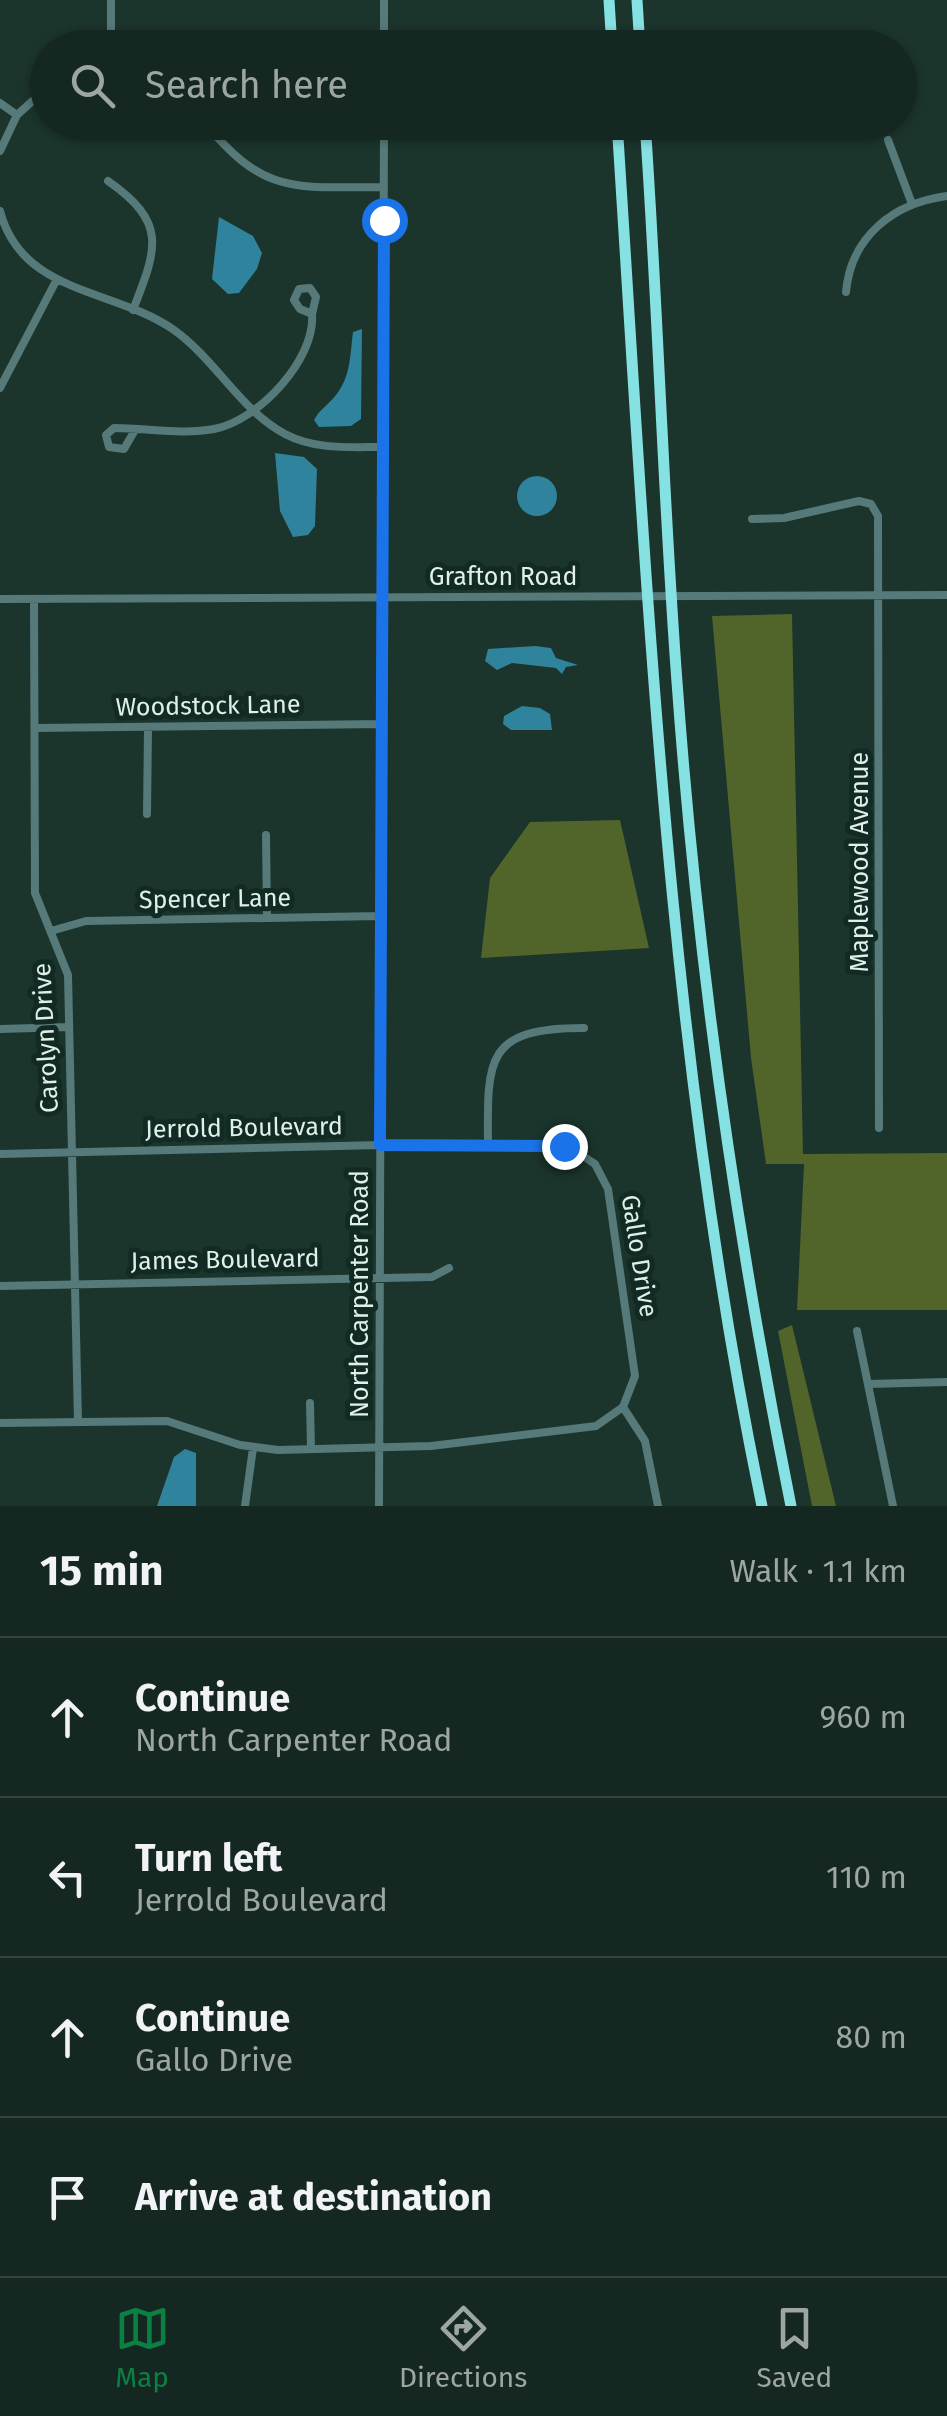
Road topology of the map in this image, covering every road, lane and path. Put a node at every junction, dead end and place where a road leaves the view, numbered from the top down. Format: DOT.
graph roads {
  1 [pos="111,0"];
  2 [pos="384,0"];
  3 [pos="609,0"];
  4 [pos="636,0"];
  5 [pos="111,30"];
  6 [pos="384,30"];
  7 [pos="611,30"];
  8 [pos="638,30"];
  9 [pos="0,102"];
  10 [pos="30,103"];
  11 [pos="17,115"];
  12 [pos="220,140"];
  13 [pos="384,140"];
  14 [pos="618,140"];
  15 [pos="646,140"];
  16 [pos="888,140"];
  17 [pos="0,151"];
  18 [pos="108,181"];
  19 [pos="384,188"];
  20 [pos="947,196"];
  21 [pos="912,204"];
  22 [pos="0,211"];
  23 [pos="56,281"];
  24 [pos="846,292"];
  25 [pos="133,310"];
  26 [pos="312,314"];
  27 [pos="0,388"];
  28 [pos="253,409"];
  29 [pos="135,430"];
  30 [pos="382,447"];
  31 [pos="752,519"];
  32 [pos="878,595"];
  33 [pos="947,595"];
  34 [pos="382,597"];
  35 [pos="34,599"];
  36 [pos="0,600"];
  37 [pos="382,724"];
  38 [pos="34,728"];
  39 [pos="148,728"];
  40 [pos="147,814"];
  41 [pos="266,835"];
  42 [pos="380,916"];
  43 [pos="267,918"];
  44 [pos="52,931"];
  45 [pos="69,1028"];
  46 [pos="584,1028"];
  47 [pos="0,1029"];
  48 [pos="879,1128"];
  49 [pos="488,1144"];
  50 [pos="380,1145"];
  51 [pos="72,1152"];
  52 [pos="0,1154"];
  53 [pos="449,1268"];
  54 [pos="380,1277"];
  55 [pos="74,1284"];
  56 [pos="0,1286"];
  57 [pos="857,1331"];
  58 [pos="947,1382"];
  59 [pos="868,1384"];
  60 [pos="310,1403"];
  61 [pos="623,1407"];
  62 [pos="78,1421"];
  63 [pos="0,1423"];
  64 [pos="379,1447"];
  65 [pos="253,1448"];
  66 [pos="311,1449"];
  67 [pos="245,1506"];
  68 [pos="379,1506"];
  69 [pos="658,1506"];
  70 [pos="762,1506"];
  71 [pos="791,1506"];
  72 [pos="893,1506"];
  1 -- 5 [label="street"];
  2 -- 6 [label="street"];
  3 -- 7 [label="highway"];
  4 -- 8 [label="highway"];
  9 -- 11 [label="street"];
  10 -- 11 [label="street"];
  11 -- 17 [label="street"];
  12 -- 19 [label="street"];
  13 -- 19 [label="street, North Carpenter Road"];
  14 -- 70 [label="highway"];
  15 -- 71 [label="highway"];
  16 -- 21 [label="street"];
  18 -- 25 [label="street"];
  19 -- 30 [label="street, North Carpenter Road"];
  20 -- 21 [label="street"];
  21 -- 24 [label="street"];
  22 -- 23 [label="street"];
  23 -- 25 [label="street"];
  23 -- 27 [label="street"];
  25 -- 28 [label="street"];
  26 -- 28 [label="street"];
  28 -- 29 [label="street"];
  28 -- 30 [label="street"];
  30 -- 34 [label="street, North Carpenter Road"];
  31 -- 32 [label="street, Maplewood Avenue"];
  32 -- 33 [label="street, Grafton Road"];
  32 -- 34 [label="street, Grafton Road"];
  32 -- 48 [label="street, Maplewood Avenue"];
  34 -- 35 [label="street, Grafton Road"];
  34 -- 37 [label="street, North Carpenter Road"];
  35 -- 36 [label="street, Grafton Road"];
  35 -- 38 [label="street, Carolyn Drive"];
  37 -- 39 [label="street, Woodstock Lane"];
  37 -- 42 [label="street, North Carpenter Road"];
  38 -- 39 [label="street, Woodstock Lane"];
  38 -- 44 [label="street, Carolyn Drive"];
  39 -- 40 [label="street"];
  41 -- 43 [label="street"];
  42 -- 43 [label="street, Spencer Lane"];
  42 -- 50 [label="street, North Carpenter Road"];
  43 -- 44 [label="street, Spencer Lane"];
  44 -- 45 [label="street, Carolyn Drive"];
  45 -- 47 [label="street"];
  45 -- 51 [label="street, Carolyn Drive"];
  46 -- 49 [label="street"];
  49 -- 50 [label="street, Jerrold Boulevard"];
  49 -- 61 [label="street, Gallo Drive"];
  50 -- 51 [label="street, Jerrold Boulevard"];
  50 -- 54 [label="street, North Carpenter Road"];
  51 -- 52 [label="street, Jerrold Boulevard"];
  51 -- 55 [label="street, Carolyn Drive"];
  53 -- 54 [label="street, James Boulevard"];
  54 -- 55 [label="street, James Boulevard"];
  54 -- 64 [label="street, North Carpenter Road"];
  55 -- 56 [label="street, James Boulevard"];
  55 -- 62 [label="street, Carolyn Drive"];
  57 -- 59 [label="street"];
  58 -- 59 [label="street"];
  59 -- 72 [label="street"];
  60 -- 66 [label="street"];
  61 -- 64 [label="street"];
  61 -- 69 [label="street"];
  62 -- 63 [label="street"];
  62 -- 65 [label="street"];
  64 -- 66 [label="street"];
  64 -- 68 [label="street, North Carpenter Road"];
  65 -- 66 [label="street"];
  65 -- 67 [label="street"];
}
